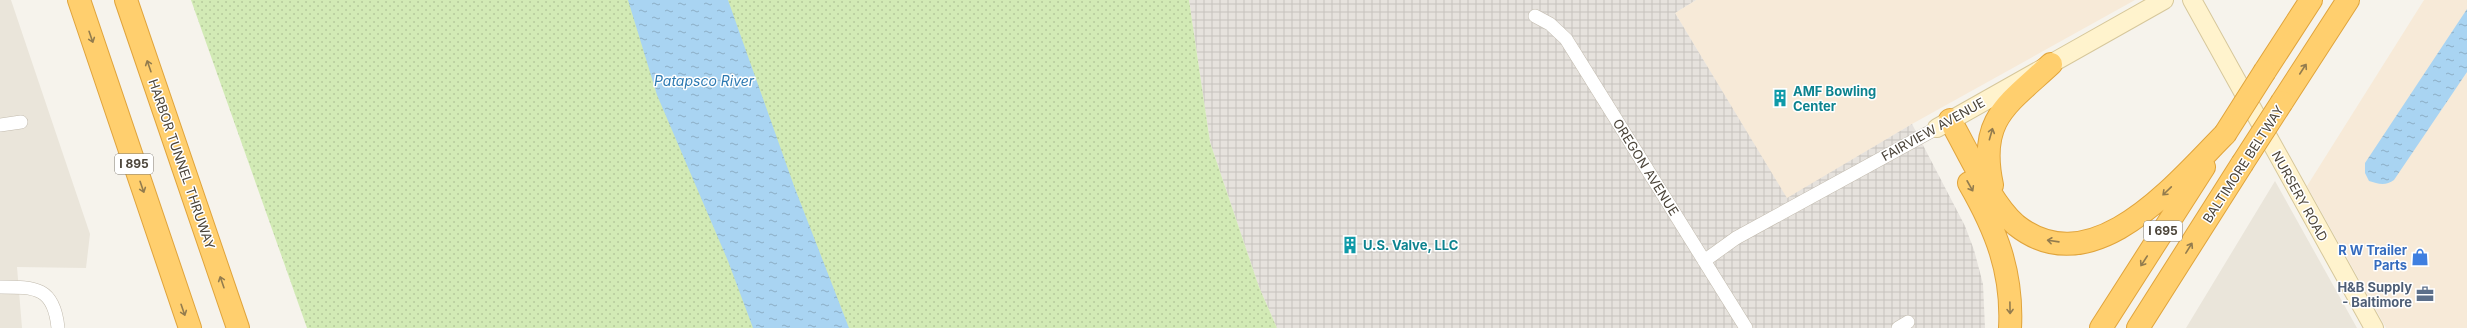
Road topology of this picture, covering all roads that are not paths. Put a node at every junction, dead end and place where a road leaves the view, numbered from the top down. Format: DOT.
graph roads {
  1 [pos="78,0"];
  2 [pos="126,0"];
  3 [pos="2164,0"];
  4 [pos="2192,0"];
  5 [pos="2311,0"];
  6 [pos="2348,0"];
  7 [pos="1535,16"];
  8 [pos="2051,64"];
  9 [pos="21,122"];
  10 [pos="1944,124"];
  11 [pos="0,125"];
  12 [pos="2225,134"];
  13 [pos="1995,200"];
  14 [pos="1704,260"];
  15 [pos="0,287"];
  16 [pos="58,328"];
  17 [pos="190,328"];
  18 [pos="238,328"];
  19 [pos="1746,328"];
  20 [pos="2010,328"];
  21 [pos="2101,328"];
  22 [pos="2138,328"];
  23 [pos="2374,328"];
  1 -- 17 [label="highway, I 895, one-way"];
  18 -- 2 [label="highway, HARBOR TUNNEL THRUWAY, one-way"];
  3 -- 8 [label="main road, FAIRVIEW AVENUE"];
  4 -- 23 [label="main road, NURSERY ROAD"];
  5 -- 12 [label="highway, I 695, bridge"];
  22 -- 6 [label="highway, BALTIMORE BELTWAY / I 695, one-way, bridge"];
  7 -- 14 [label="street, OREGON AVENUE"];
  8 -- 10 [label="main road, FAIRVIEW AVENUE"];
  13 -- 8 [label="highway, one-way"];
  9 -- 11 [label="street"];
  10 -- 13 [label="highway"];
  10 -- 14 [label="street, FAIRVIEW AVENUE"];
  10 -- 20 [label="highway, one-way"];
  12 -- 13 [label="highway, one-way"];
  12 -- 21 [label="highway, I 695, one-way"];
  14 -- 19 [label="street, OREGON AVENUE"];
  15 -- 16 [label="street"];
}
